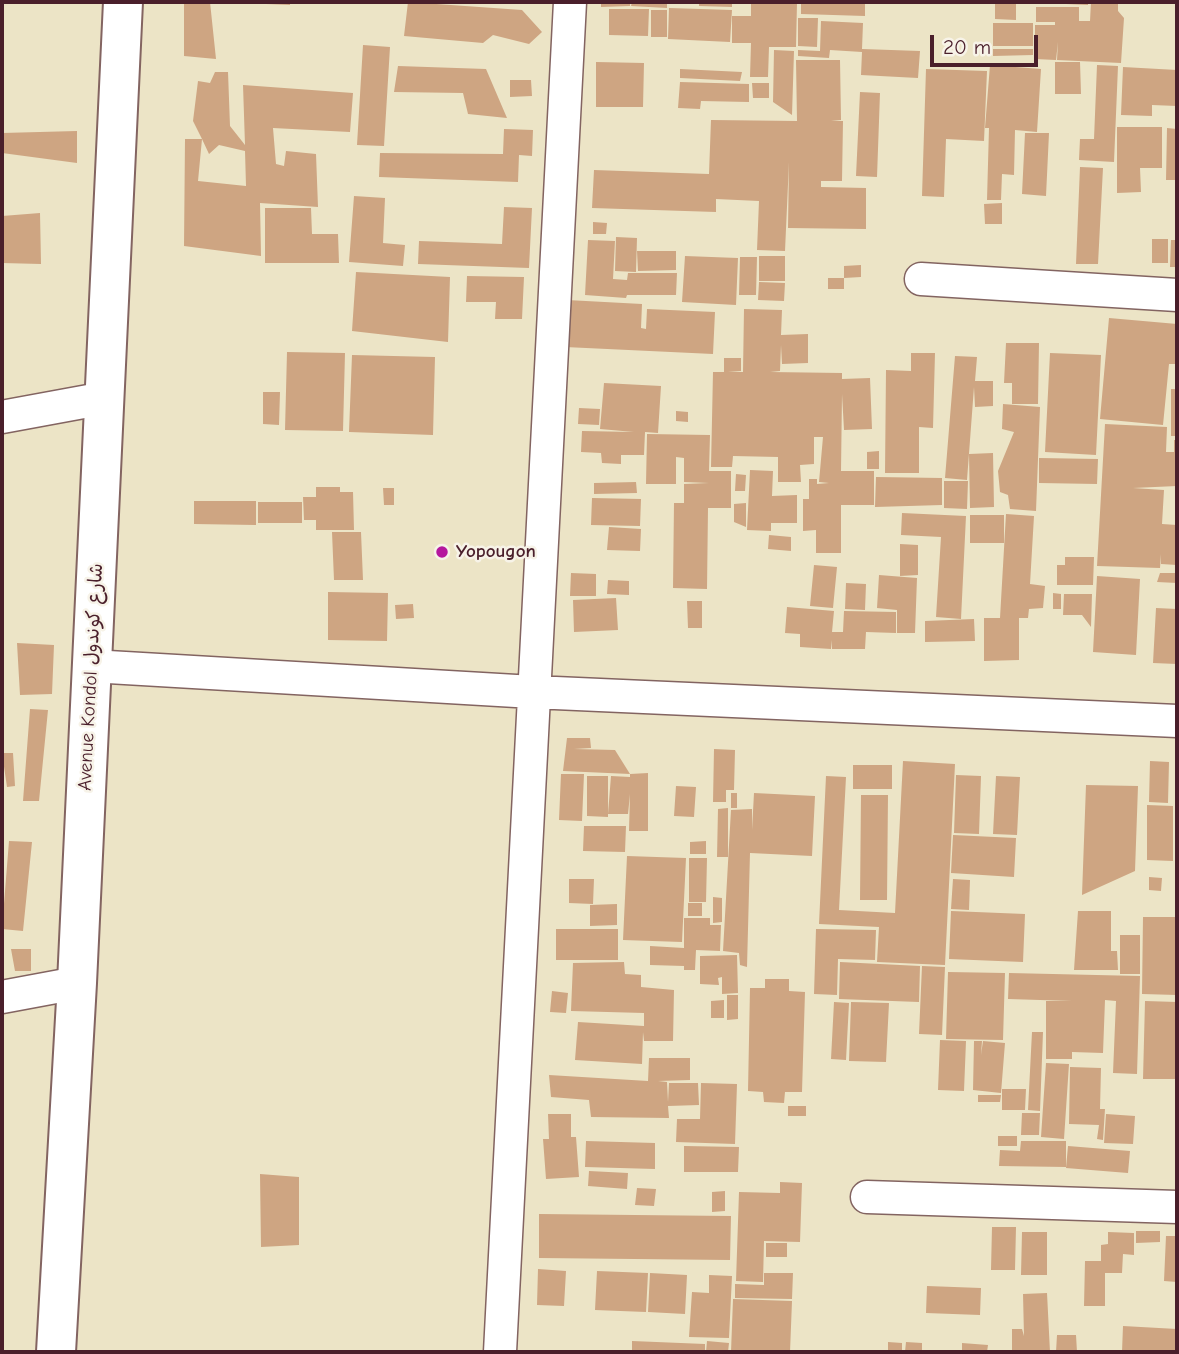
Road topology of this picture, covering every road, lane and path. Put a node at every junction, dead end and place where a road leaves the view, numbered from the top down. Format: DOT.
graph roads {
  1 [pos="123,2"];
  2 [pos="570,2"];
  3 [pos="921,279"];
  4 [pos="1177,295"];
  5 [pos="106,398"];
  6 [pos="2,418"];
  7 [pos="91,666"];
  8 [pos="533,692"];
  9 [pos="1177,721"];
  10 [pos="77,983"];
  11 [pos="2,997"];
  12 [pos="867,1197"];
  13 [pos="1177,1207"];
  14 [pos="56,1352"];
  15 [pos="500,1352"];
  1 -- 5 [label="street, Avenue Kondol شارع كوندول"];
  2 -- 8 [label="street"];
  3 -- 4 [label="street"];
  5 -- 6 [label="street"];
  5 -- 7 [label="street, Avenue Kondol شارع كوندول"];
  7 -- 8 [label="street"];
  7 -- 10 [label="street, Avenue Kondol شارع كوندول"];
  8 -- 9 [label="street"];
  8 -- 15 [label="street"];
  10 -- 11 [label="street"];
  10 -- 14 [label="street, Avenue Kondol شارع كوندول"];
  12 -- 13 [label="street"];
}
